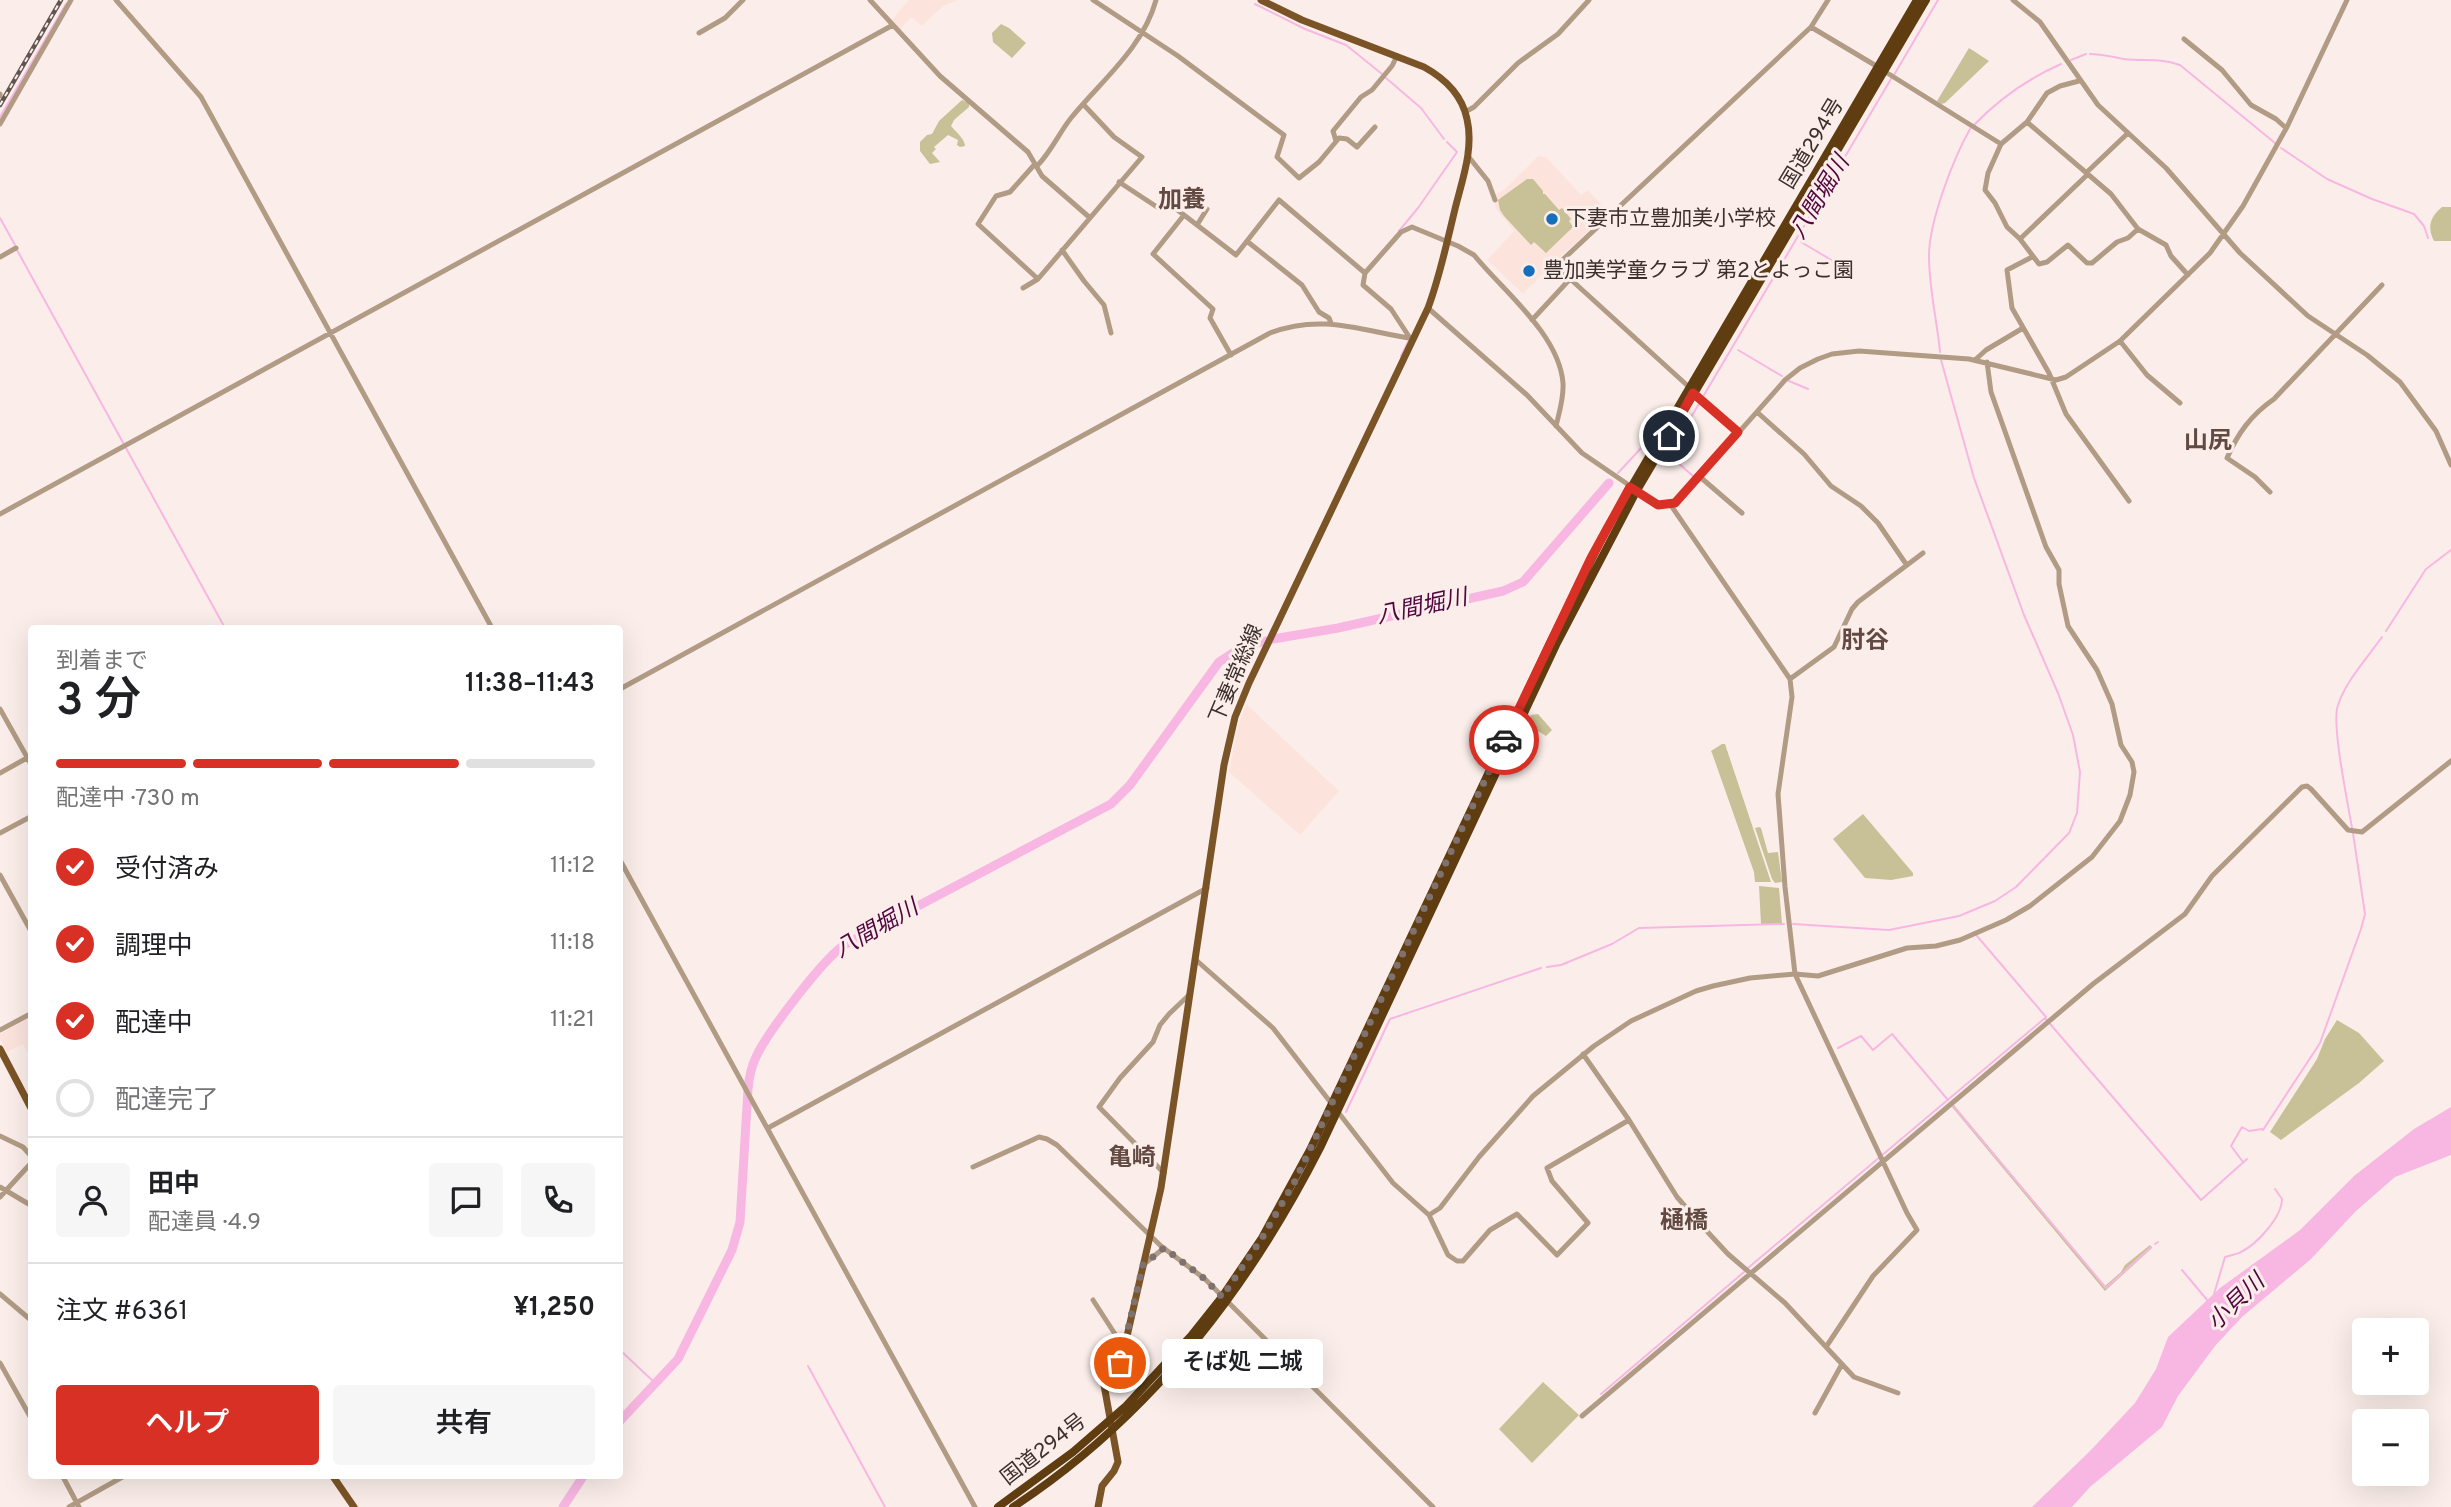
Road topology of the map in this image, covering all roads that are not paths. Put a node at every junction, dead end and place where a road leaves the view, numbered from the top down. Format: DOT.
graph roads {
  1 [pos="71,0"];
  2 [pos="116,0"];
  3 [pos="743,0"];
  4 [pos="870,0"];
  5 [pos="1093,0"];
  6 [pos="1156,0"];
  7 [pos="1261,0"];
  8 [pos="1589,0"];
  9 [pos="1828,0"];
  10 [pos="1917,0"];
  11 [pos="1926,0"];
  12 [pos="2012,0"];
  13 [pos="2347,0"];
  14 [pos="893,25"];
  15 [pos="1811,27"];
  16 [pos="699,33"];
  17 [pos="1140,33"];
  18 [pos="2184,39"];
  19 [pos="1397,57"];
  20 [pos="1887,72"];
  21 [pos="2079,81"];
  22 [pos="1083,104"];
  23 [pos="1465,112"];
  24 [pos="2027,122"];
  25 [pos="0,124"];
  26 [pos="1375,127"];
  27 [pos="2286,128"];
  28 [pos="2128,133"];
  29 [pos="1336,141"];
  30 [pos="2001,144"];
  31 [pos="1468,156"];
  32 [pos="1036,165"];
  33 [pos="2087,174"];
  34 [pos="1119,183"];
  35 [pos="1495,201"];
  36 [pos="1207,209"];
  37 [pos="1184,215"];
  38 [pos="1089,217"];
  39 [pos="1197,225"];
  40 [pos="2138,229"];
  41 [pos="2223,236"];
  42 [pos="2020,239"];
  43 [pos="1248,242"];
  44 [pos="1447,242"];
  45 [pos="16,248"];
  46 [pos="1062,250"];
  47 [pos="0,257"];
  48 [pos="2032,257"];
  49 [pos="1366,273"];
  50 [pos="2188,275"];
  51 [pos="1038,279"];
  52 [pos="1570,279"];
  53 [pos="2382,285"];
  54 [pos="1023,288"];
  55 [pos="1428,308"];
  56 [pos="1532,320"];
  57 [pos="1331,323"];
  58 [pos="2023,328"];
  59 [pos="331,333"];
  60 [pos="1111,333"];
  61 [pos="2335,336"];
  62 [pos="1412,339"];
  63 [pos="2120,341"];
  64 [pos="1231,355"];
  65 [pos="1975,360"];
  66 [pos="1987,362"];
  67 [pos="2052,380"];
  68 [pos="1691,390"];
  69 [pos="2180,403"];
  70 [pos="1757,412"];
  71 [pos="1556,426"];
  72 [pos="1738,432"];
  73 [pos="2451,465"];
  74 [pos="1699,476"];
  75 [pos="1633,489"];
  76 [pos="2270,492"];
  77 [pos="2129,501"];
  78 [pos="1670,505"];
  79 [pos="1742,513"];
  80 [pos="0,514"];
  81 [pos="1923,553"];
  82 [pos="1906,564"];
  83 [pos="490,625"];
  84 [pos="1790,680"];
  85 [pos="623,687"];
  86 [pos="0,709"];
  87 [pos="27,758"];
  88 [pos="2451,761"];
  89 [pos="0,772"];
  90 [pos="28,818"];
  91 [pos="0,834"];
  92 [pos="623,865"];
  93 [pos="0,875"];
  94 [pos="1207,888"];
  95 [pos="28,926"];
  96 [pos="1196,960"];
  97 [pos="1795,974"];
  98 [pos="1190,994"];
  99 [pos="28,1015"];
  100 [pos="0,1030"];
  101 [pos="0,1049"];
  102 [pos="1583,1054"];
  103 [pos="28,1102"];
  104 [pos="1334,1109"];
  105 [pos="1629,1120"];
  106 [pos="768,1128"];
  107 [pos="0,1136"];
  108 [pos="28,1154"];
  109 [pos="1881,1157"];
  110 [pos="28,1164"];
  111 [pos="973,1167"];
  112 [pos="1164,1173"];
  113 [pos="0,1187"];
  114 [pos="6,1191"];
  115 [pos="0,1196"];
  116 [pos="28,1204"];
  117 [pos="1429,1215"];
  118 [pos="1151,1236"];
  119 [pos="1164,1248"];
  120 [pos="1143,1265"];
  121 [pos="1748,1271"];
  122 [pos="0,1294"];
  123 [pos="1093,1300"];
  124 [pos="1225,1300"];
  125 [pos="28,1318"];
  126 [pos="1826,1347"];
  127 [pos="1124,1348"];
  128 [pos="0,1363"];
  129 [pos="1842,1364"];
  130 [pos="1898,1393"];
  131 [pos="28,1413"];
  132 [pos="1815,1413"];
  133 [pos="1582,1416"];
  134 [pos="1111,1425"];
  135 [pos="64,1479"];
  136 [pos="120,1479"];
  137 [pos="335,1479"];
  138 [pos="78,1505"];
  139 [pos="69,1507"];
  140 [pos="354,1507"];
  141 [pos="975,1507"];
  142 [pos="998,1507"];
  143 [pos="1013,1507"];
  144 [pos="1098,1507"];
  145 [pos="1433,1507"];
  1 -- 25 [label="street"];
  2 -- 59 [label="street"];
  3 -- 16 [label="street"];
  4 -- 14 [label="street"];
  5 -- 17 [label="street"];
  6 -- 17 [label="street"];
  7 -- 19 [label="main road, 下妻常総線"];
  8 -- 23 [label="street"];
  9 -- 15 [label="street"];
  10 -- 20 [label="highway, 国道294号"];
  11 -- 20 [label="highway, 国道294号"];
  12 -- 21 [label="street"];
  13 -- 27 [label="street"];
  14 -- 32 [label="street"];
  14 -- 59 [label="street"];
  15 -- 20 [label="street"];
  15 -- 52 [label="street"];
  17 -- 22 [label="street"];
  17 -- 29 [label="street"];
  18 -- 27 [label="street"];
  19 -- 23 [label="main road, 下妻常総線"];
  19 -- 29 [label="street"];
  20 -- 30 [label="street"];
  20 -- 68 [label="highway, 国道294号"];
  21 -- 24 [label="street"];
  21 -- 28 [label="street"];
  22 -- 32 [label="street"];
  22 -- 34 [label="street"];
  23 -- 31 [label="main road, 下妻常総線"];
  24 -- 30 [label="street"];
  24 -- 33 [label="street"];
  26 -- 29 [label="street"];
  27 -- 41 [label="street"];
  28 -- 33 [label="street"];
  28 -- 41 [label="street"];
  30 -- 42 [label="street"];
  31 -- 35 [label="street"];
  31 -- 44 [label="main road, 下妻常総線"];
  32 -- 38 [label="street"];
  32 -- 51 [label="street"];
  33 -- 40 [label="street"];
  33 -- 42 [label="street"];
  34 -- 37 [label="street"];
  34 -- 38 [label="street"];
  36 -- 39 [label="street"];
  37 -- 39 [label="street"];
  37 -- 64 [label="street"];
  38 -- 46 [label="street"];
  39 -- 43 [label="street"];
  40 -- 48 [label="street"];
  40 -- 50 [label="street"];
  41 -- 50 [label="street"];
  41 -- 61 [label="street"];
  42 -- 48 [label="street"];
  43 -- 49 [label="street"];
  43 -- 57 [label="street"];
  44 -- 49 [label="street"];
  44 -- 55 [label="main road, 下妻常総線"];
  44 -- 56 [label="street"];
  45 -- 47 [label="street"];
  46 -- 51 [label="street"];
  46 -- 60 [label="street"];
  48 -- 58 [label="street"];
  49 -- 62 [label="street"];
  50 -- 63 [label="street"];
  51 -- 54 [label="street"];
  52 -- 56 [label="street"];
  52 -- 68 [label="street"];
  53 -- 61 [label="street"];
  55 -- 62 [label="main road, 下妻常総線"];
  55 -- 71 [label="street"];
  56 -- 71 [label="street"];
  57 -- 62 [label="street"];
  57 -- 64 [label="street"];
  58 -- 65 [label="street"];
  58 -- 67 [label="street"];
  59 -- 80 [label="street"];
  59 -- 83 [label="street"];
  61 -- 73 [label="street"];
  61 -- 76 [label="street"];
  62 -- 94 [label="main road, 下妻常総線"];
  63 -- 67 [label="street"];
  63 -- 69 [label="street"];
  64 -- 85 [label="street"];
  65 -- 66 [label="street"];
  65 -- 70 [label="street"];
  66 -- 67 [label="street"];
  66 -- 97 [label="street"];
  67 -- 77 [label="street"];
  68 -- 72 [label="street"];
  68 -- 75 [label="highway, 国道294号"];
  70 -- 72 [label="street"];
  70 -- 82 [label="street"];
  71 -- 75 [label="street"];
  72 -- 74 [label="street"];
  74 -- 78 [label="street"];
  74 -- 79 [label="street"];
  75 -- 78 [label="street"];
  75 -- 104 [label="highway, 国道294号"];
  78 -- 84 [label="street"];
  81 -- 82 [label="street"];
  82 -- 84 [label="street"];
  84 -- 97 [label="street"];
  86 -- 87 [label="street"];
  87 -- 89 [label="street"];
  88 -- 109 [label="street"];
  90 -- 91 [label="street"];
  92 -- 106 [label="street"];
  93 -- 95 [label="street"];
  94 -- 96 [label="main road, 下妻常総線"];
  94 -- 106 [label="street"];
  96 -- 98 [label="main road, 下妻常総線"];
  96 -- 104 [label="street"];
  97 -- 102 [label="street"];
  97 -- 109 [label="street"];
  98 -- 112 [label="main road, 下妻常総線"];
  98 -- 112 [label="street"];
  99 -- 100 [label="street"];
  101 -- 103 [label="main road"];
  102 -- 105 [label="street"];
  102 -- 117 [label="street"];
  104 -- 117 [label="street"];
  104 -- 124 [label="highway, 国道294号"];
  105 -- 117 [label="street"];
  105 -- 121 [label="street"];
  106 -- 141 [label="street"];
  107 -- 108 [label="street"];
  109 -- 121 [label="street"];
  109 -- 126 [label="street"];
  110 -- 114 [label="street"];
  111 -- 118 [label="street"];
  112 -- 118 [label="main road, 下妻常総線"];
  113 -- 114 [label="street"];
  114 -- 115 [label="street"];
  114 -- 116 [label="street"];
  118 -- 119 [label="street"];
  118 -- 120 [label="main road, 下妻常総線"];
  119 -- 120 [label="street"];
  119 -- 124 [label="street"];
  120 -- 127 [label="main road, 下妻常総線"];
  121 -- 126 [label="street"];
  121 -- 133 [label="street"];
  122 -- 125 [label="street"];
  123 -- 127 [label="street"];
  124 -- 134 [label="highway, 国道294号"];
  124 -- 145 [label="street"];
  126 -- 129 [label="street"];
  127 -- 134 [label="main road, 下妻常総線"];
  128 -- 131 [label="street"];
  129 -- 130 [label="street"];
  129 -- 132 [label="street"];
  134 -- 142 [label="highway, 国道294号"];
  134 -- 143 [label="highway, 国道294号"];
  134 -- 144 [label="main road, 下妻常総線"];
  135 -- 138 [label="street"];
  136 -- 138 [label="street"];
  137 -- 140 [label="main road"];
  138 -- 139 [label="street"];
}
